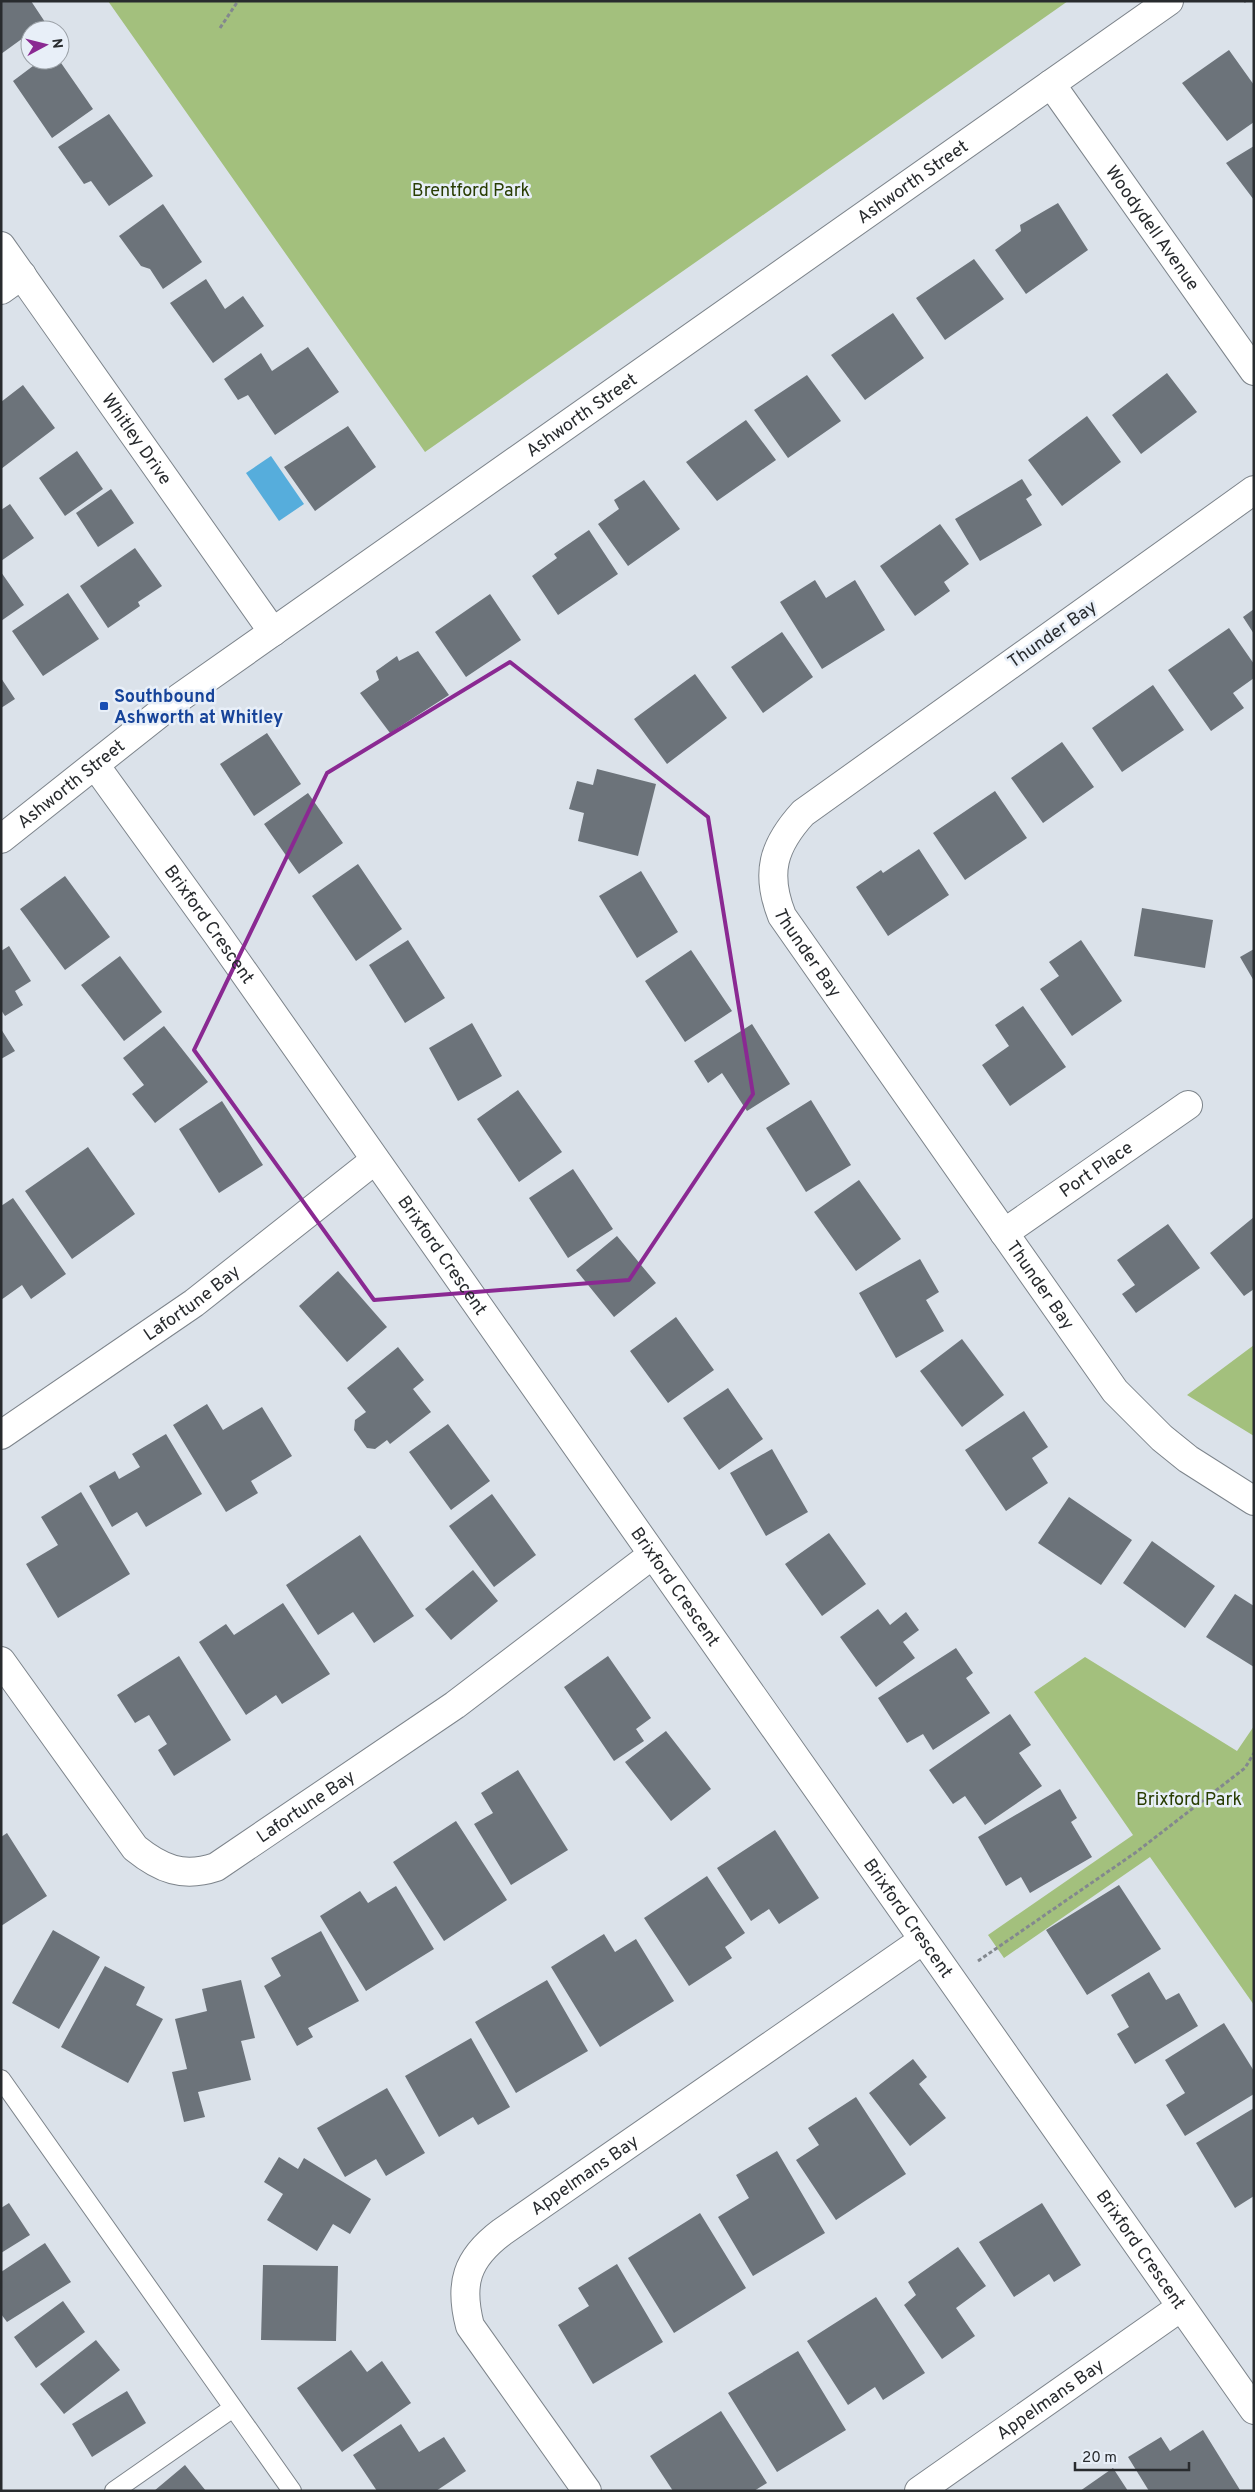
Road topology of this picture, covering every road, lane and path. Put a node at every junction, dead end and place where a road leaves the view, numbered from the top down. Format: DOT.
graph roads {
  1 [pos="238,1"];
  2 [pos="1169,1"];
  3 [pos="220,28"];
  4 [pos="1051,84"];
  5 [pos="1,246"];
  6 [pos="12,282"];
  7 [pos="1254,371"];
  8 [pos="1254,490"];
  9 [pos="273,632"];
  10 [pos="95,765"];
  11 [pos="1,839"];
  12 [pos="1188,1106"];
  13 [pos="375,1160"];
  14 [pos="1004,1233"];
  15 [pos="1,1435"];
  16 [pos="1254,1501"];
  17 [pos="652,1555"];
  18 [pos="1,1661"];
  19 [pos="1254,1753"];
  20 [pos="923,1940"];
  21 [pos="950,1979"];
  22 [pos="1,2079"];
  23 [pos="1181,2307"];
  24 [pos="233,2408"];
  25 [pos="1254,2410"];
  26 [pos="114,2491"];
  27 [pos="292,2491"];
  28 [pos="588,2491"];
  29 [pos="919,2491"];
  1 -- 3 [label="path"];
  2 -- 4 [label="street, Ashworth Street"];
  4 -- 7 [label="street, Woodydell Avenue"];
  4 -- 9 [label="street, Ashworth Street"];
  5 -- 6 [label="street, Whitley Drive"];
  6 -- 9 [label="street, Whitley Drive"];
  8 -- 14 [label="street, Thunder Bay"];
  9 -- 10 [label="street, Ashworth Street"];
  10 -- 11 [label="street, Ashworth Street"];
  10 -- 13 [label="street, Brixford Crescent"];
  12 -- 14 [label="street, Port Place"];
  13 -- 15 [label="street, Lafortune Bay"];
  13 -- 17 [label="street, Brixford Crescent"];
  14 -- 16 [label="street, Thunder Bay"];
  17 -- 18 [label="street, Lafortune Bay"];
  17 -- 20 [label="street, Brixford Crescent"];
  19 -- 21 [label="path"];
  20 -- 21 [label="street, Brixford Crescent"];
  20 -- 28 [label="street, Appelmans Bay"];
  21 -- 23 [label="street, Brixford Crescent"];
  22 -- 24 [label="lane"];
  23 -- 25 [label="street, Brixford Crescent"];
  23 -- 29 [label="street, Appelmans Bay"];
  24 -- 26 [label="lane"];
  24 -- 27 [label="lane"];
}
